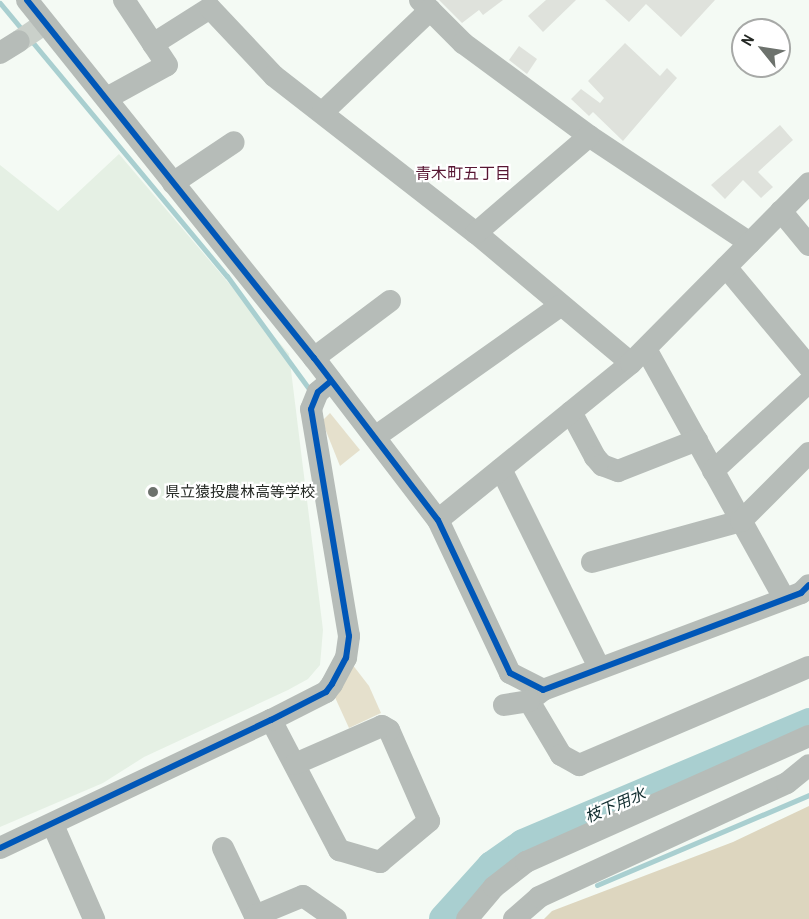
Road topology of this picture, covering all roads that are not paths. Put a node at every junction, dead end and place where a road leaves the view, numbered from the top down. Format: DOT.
graph roads {
  1 [pos="27,0"];
  2 [pos="124,0"];
  3 [pos="425,5"];
  4 [pos="34,31"];
  5 [pos="153,44"];
  6 [pos="0,53"];
  7 [pos="107,98"];
  8 [pos="323,112"];
  9 [pos="589,136"];
  10 [pos="234,142"];
  11 [pos="173,183"];
  12 [pos="809,183"];
  13 [pos="781,211"];
  14 [pos="476,233"];
  15 [pos="750,243"];
  16 [pos="809,245"];
  17 [pos="726,267"];
  18 [pos="390,301"];
  19 [pos="560,306"];
  20 [pos="638,356"];
  21 [pos="314,357"];
  22 [pos="809,368"];
  23 [pos="331,381"];
  24 [pos="809,382"];
  25 [pos="571,412"];
  26 [pos="375,437"];
  27 [pos="697,440"];
  28 [pos="809,453"];
  29 [pos="501,469"];
  30 [pos="713,471"];
  31 [pos="438,520"];
  32 [pos="741,521"];
  33 [pos="592,562"];
  34 [pos="801,593"];
  35 [pos="809,667"];
  36 [pos="599,668"];
  37 [pos="536,696"];
  38 [pos="504,705"];
  39 [pos="271,720"];
  40 [pos="809,736"];
  41 [pos="295,764"];
  42 [pos="809,765"];
  43 [pos="53,825"];
  44 [pos="0,848"];
  45 [pos="223,848"];
  46 [pos="94,919"];
  47 [pos="336,919"];
  48 [pos="468,919"];
  49 [pos="514,919"];
  1 -- 4 [label="street"];
  2 -- 5 [label="street"];
  3 -- 8 [label="street"];
  3 -- 9 [label="street"];
  4 -- 6 [label="street"];
  4 -- 7 [label="street"];
  5 -- 7 [label="street"];
  5 -- 8 [label="street"];
  7 -- 11 [label="street"];
  8 -- 14 [label="street"];
  9 -- 14 [label="street"];
  9 -- 15 [label="street"];
  10 -- 11 [label="street"];
  11 -- 21 [label="street"];
  12 -- 13 [label="street"];
  13 -- 15 [label="street"];
  13 -- 16 [label="street"];
  14 -- 19 [label="street"];
  15 -- 17 [label="street"];
  17 -- 20 [label="street"];
  17 -- 22 [label="street"];
  18 -- 21 [label="street"];
  19 -- 20 [label="street"];
  19 -- 26 [label="street"];
  20 -- 25 [label="street"];
  20 -- 27 [label="street"];
  21 -- 23 [label="street"];
  23 -- 26 [label="street"];
  23 -- 39 [label="street"];
  24 -- 30 [label="street"];
  25 -- 27 [label="street"];
  25 -- 29 [label="street"];
  26 -- 31 [label="street"];
  27 -- 30 [label="street"];
  28 -- 32 [label="street"];
  29 -- 31 [label="street"];
  29 -- 36 [label="street"];
  30 -- 32 [label="street"];
  31 -- 37 [label="street"];
  32 -- 33 [label="street"];
  32 -- 34 [label="street"];
  34 -- 36 [label="street"];
  35 -- 37 [label="street"];
  36 -- 37 [label="street"];
  37 -- 38 [label="street"];
  39 -- 41 [label="street"];
  39 -- 43 [label="street"];
  40 -- 48 [label="street"];
  41 -- 41 [label="street"];
  42 -- 49 [label="street"];
  43 -- 44 [label="street"];
  43 -- 46 [label="street"];
  45 -- 47 [label="street"];
}
